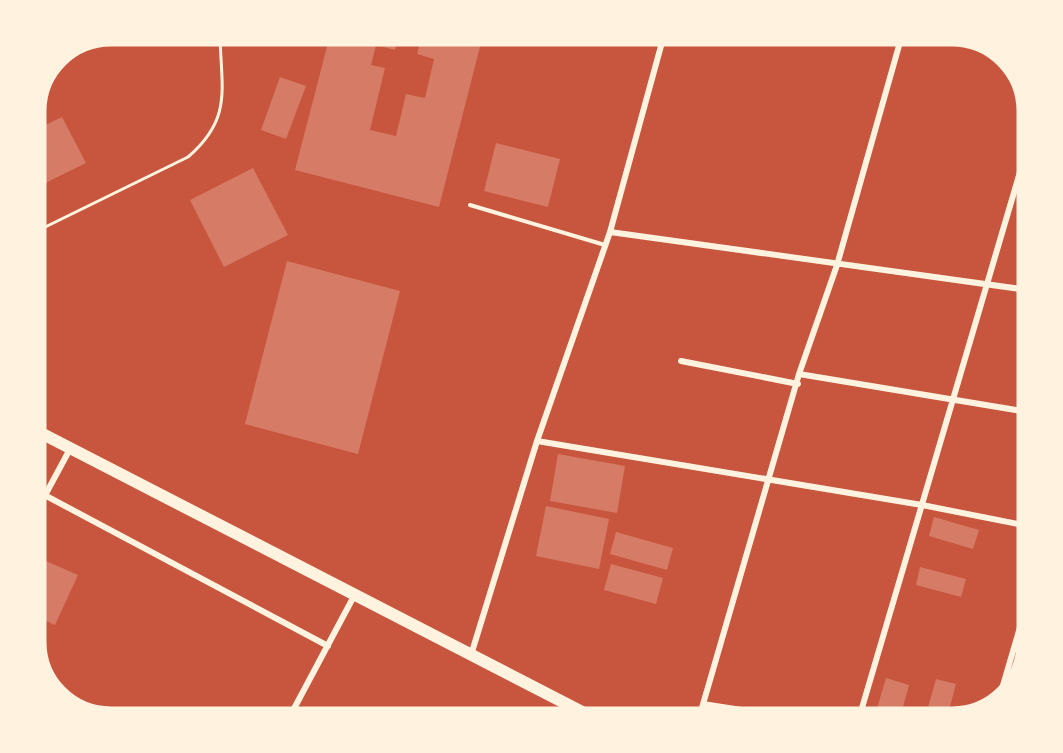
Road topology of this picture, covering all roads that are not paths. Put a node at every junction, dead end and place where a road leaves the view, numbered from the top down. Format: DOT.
graph roads {
  1 [pos="661,45"];
  2 [pos="899,45"];
  3 [pos="1018,181"];
  4 [pos="470,205"];
  5 [pos="610,232"];
  6 [pos="605,244"];
  7 [pos="837,265"];
  8 [pos="987,284"];
  9 [pos="1018,288"];
  10 [pos="681,361"];
  11 [pos="799,374"];
  12 [pos="798,384"];
  13 [pos="953,400"];
  14 [pos="1018,410"];
  15 [pos="45,435"];
  16 [pos="537,441"];
  17 [pos="70,448"];
  18 [pos="768,480"];
  19 [pos="45,493"];
  20 [pos="45,496"];
  21 [pos="922,505"];
  22 [pos="1018,524"];
  23 [pos="354,596"];
  24 [pos="1018,636"];
  25 [pos="327,646"];
  26 [pos="471,656"];
  27 [pos="1004,683"];
  28 [pos="703,704"];
  29 [pos="294,708"];
  30 [pos="574,708"];
  31 [pos="702,708"];
  32 [pos="729,708"];
  33 [pos="862,708"];
  1 -- 5 [label="street"];
  2 -- 7 [label="street"];
  3 -- 8 [label="street"];
  4 -- 6 [label="lane"];
  5 -- 6 [label="street"];
  5 -- 7 [label="street"];
  6 -- 16 [label="street"];
  7 -- 8 [label="street"];
  7 -- 11 [label="street"];
  8 -- 9 [label="street"];
  8 -- 13 [label="street"];
  10 -- 12 [label="street"];
  11 -- 12 [label="street"];
  11 -- 13 [label="street"];
  12 -- 18 [label="street"];
  13 -- 14 [label="street"];
  13 -- 21 [label="street"];
  15 -- 17 [label="main road"];
  16 -- 18 [label="street"];
  16 -- 26 [label="street"];
  17 -- 19 [label="street"];
  17 -- 23 [label="main road"];
  18 -- 21 [label="street"];
  18 -- 28 [label="street"];
  20 -- 25 [label="street"];
  21 -- 22 [label="street"];
  21 -- 33 [label="street"];
  23 -- 25 [label="street"];
  23 -- 26 [label="main road"];
  24 -- 27 [label="street"];
  25 -- 29 [label="street"];
  26 -- 30 [label="main road"];
  28 -- 31 [label="street"];
  28 -- 32 [label="street"];
}
